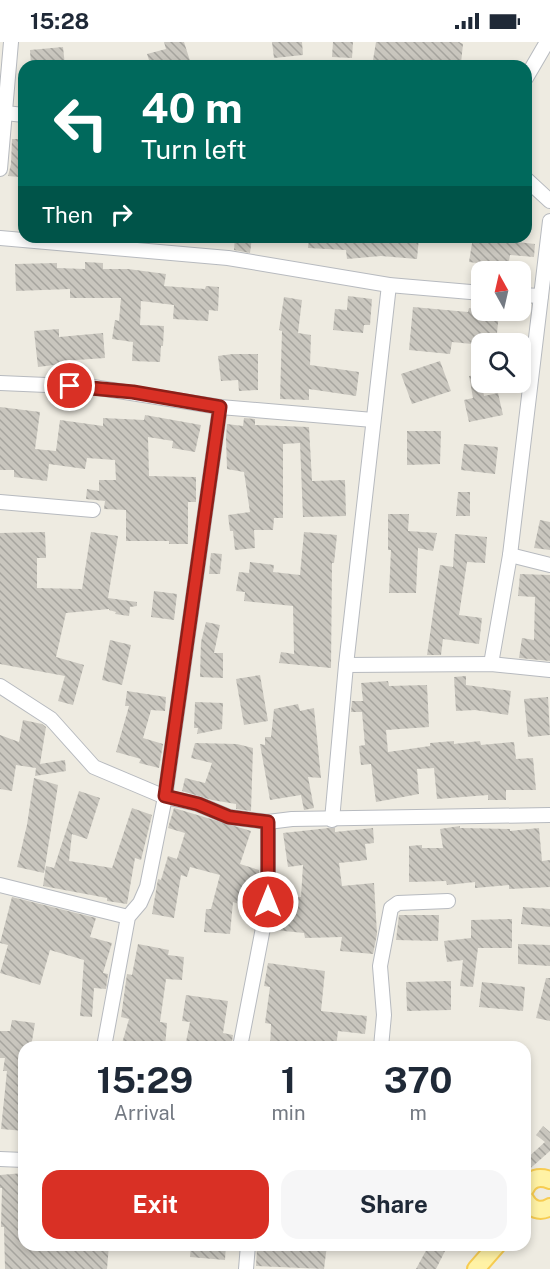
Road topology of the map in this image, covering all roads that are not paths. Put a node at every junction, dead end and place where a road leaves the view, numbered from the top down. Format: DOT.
graph roads {
  1 [pos="11,42"];
  2 [pos="547,42"];
  3 [pos="532,68"];
  4 [pos="4,72"];
  5 [pos="5,113"];
  6 [pos="18,114"];
  7 [pos="0,169"];
  8 [pos="532,184"];
  9 [pos="550,201"];
  10 [pos="550,221"];
  11 [pos="0,238"];
  12 [pos="18,240"];
  13 [pos="57,243"];
  14 [pos="389,285"];
  15 [pos="471,292"];
  16 [pos="531,296"];
  17 [pos="541,296"];
  18 [pos="0,383"];
  19 [pos="220,407"];
  20 [pos="373,420"];
  21 [pos="0,502"];
  22 [pos="93,510"];
  23 [pos="510,555"];
  24 [pos="550,565"];
  25 [pos="490,664"];
  26 [pos="346,665"];
  27 [pos="550,670"];
  28 [pos="0,686"];
  29 [pos="165,796"];
  30 [pos="550,815"];
  31 [pos="332,820"];
  32 [pos="268,822"];
  33 [pos="0,885"];
  34 [pos="448,901"];
  35 [pos="128,917"];
  36 [pos="105,1041"];
  37 [pos="241,1041"];
  38 [pos="382,1041"];
  39 [pos="0,1159"];
  40 [pos="18,1160"];
  41 [pos="548,1176"];
  42 [pos="531,1181"];
  43 [pos="248,1251"];
  44 [pos="492,1251"];
  45 [pos="246,1269"];
  46 [pos="476,1269"];
  1 -- 4 [label="street"];
  2 -- 3 [label="street"];
  4 -- 5 [label="street"];
  5 -- 6 [label="street"];
  5 -- 7 [label="street"];
  8 -- 9 [label="street"];
  10 -- 17 [label="street"];
  11 -- 12 [label="street"];
  13 -- 14 [label="street"];
  14 -- 15 [label="street"];
  14 -- 20 [label="street"];
  16 -- 17 [label="street"];
  17 -- 23 [label="street"];
  18 -- 19 [label="street"];
  19 -- 20 [label="street"];
  19 -- 29 [label="street"];
  20 -- 26 [label="street"];
  21 -- 22 [label="street"];
  23 -- 24 [label="street"];
  23 -- 25 [label="street"];
  25 -- 26 [label="street"];
  25 -- 27 [label="street"];
  26 -- 31 [label="street"];
  28 -- 29 [label="street"];
  29 -- 32 [label="street"];
  29 -- 35 [label="street"];
  30 -- 31 [label="street"];
  31 -- 32 [label="street"];
  32 -- 37 [label="street"];
  33 -- 35 [label="street"];
  34 -- 38 [label="street"];
  35 -- 36 [label="street"];
  39 -- 40 [label="street"];
  41 -- 42 [label="main road"];
  43 -- 45 [label="street"];
  44 -- 46 [label="main road"];
}
